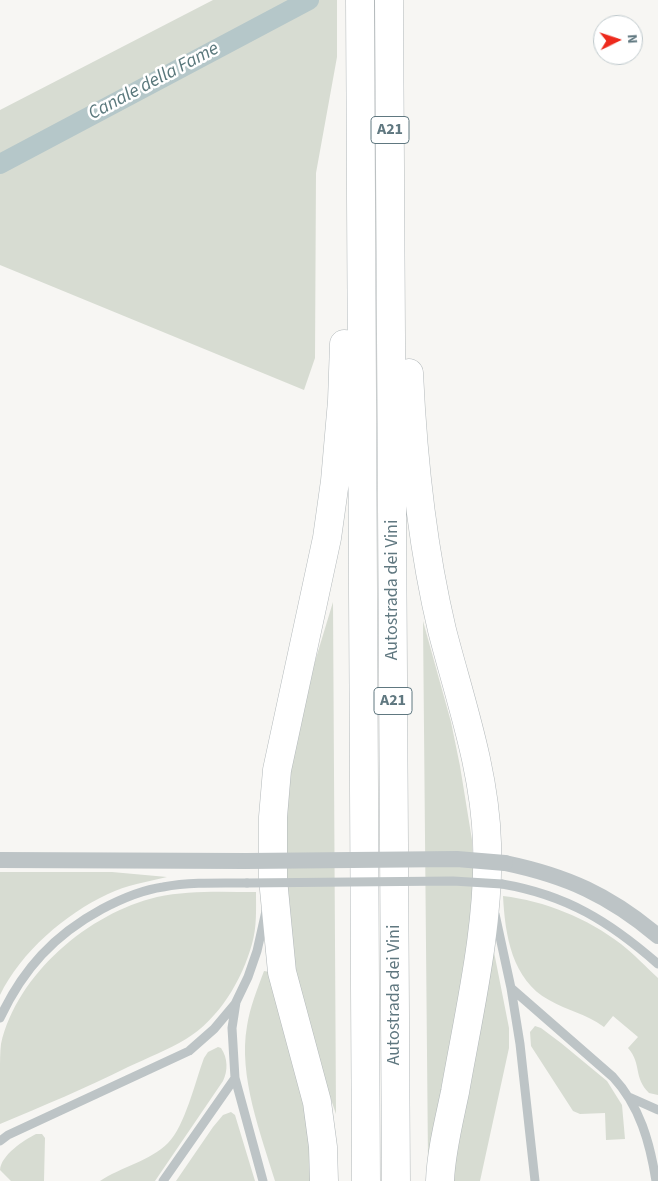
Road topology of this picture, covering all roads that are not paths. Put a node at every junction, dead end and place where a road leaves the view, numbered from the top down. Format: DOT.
graph roads {
  1 [pos="360,0"];
  2 [pos="389,0"];
  3 [pos="391,220"];
  4 [pos="361,226"];
  5 [pos="0,860"];
  6 [pos="498,876"];
  7 [pos="260,881"];
  8 [pos="658,936"];
  9 [pos="658,964"];
  10 [pos="511,988"];
  11 [pos="236,1002"];
  12 [pos="0,1018"];
  13 [pos="235,1078"];
  14 [pos="628,1096"];
  15 [pos="658,1110"];
  16 [pos="0,1142"];
  17 [pos="655,1156"];
  18 [pos="163,1181"];
  19 [pos="263,1181"];
  20 [pos="324,1181"];
  21 [pos="366,1181"];
  22 [pos="396,1181"];
  23 [pos="440,1181"];
  24 [pos="534,1181"];
  25 [pos="656,1181"];
  1 -- 4 [label="highway, Autostrada dei Vini / A21"];
  2 -- 3 [label="highway, Autostrada dei Vini / A21"];
  3 -- 6 [label="highway"];
  3 -- 22 [label="highway, Autostrada dei Vini / A21"];
  4 -- 7 [label="highway"];
  4 -- 21 [label="highway, Autostrada dei Vini / A21"];
  5 -- 6 [label="street, bridge"];
  6 -- 7 [label="lane, bridge"];
  6 -- 8 [label="street"];
  6 -- 9 [label="lane"];
  6 -- 10 [label="lane"];
  6 -- 23 [label="highway"];
  7 -- 11 [label="lane"];
  7 -- 12 [label="lane"];
  7 -- 20 [label="highway"];
  10 -- 14 [label="lane"];
  10 -- 24 [label="lane"];
  11 -- 13 [label="lane"];
  11 -- 16 [label="lane"];
  13 -- 18 [label="lane"];
  13 -- 19 [label="lane"];
  14 -- 15 [label="lane"];
  14 -- 17 [label="lane"];
  17 -- 25 [label="lane"];
}
